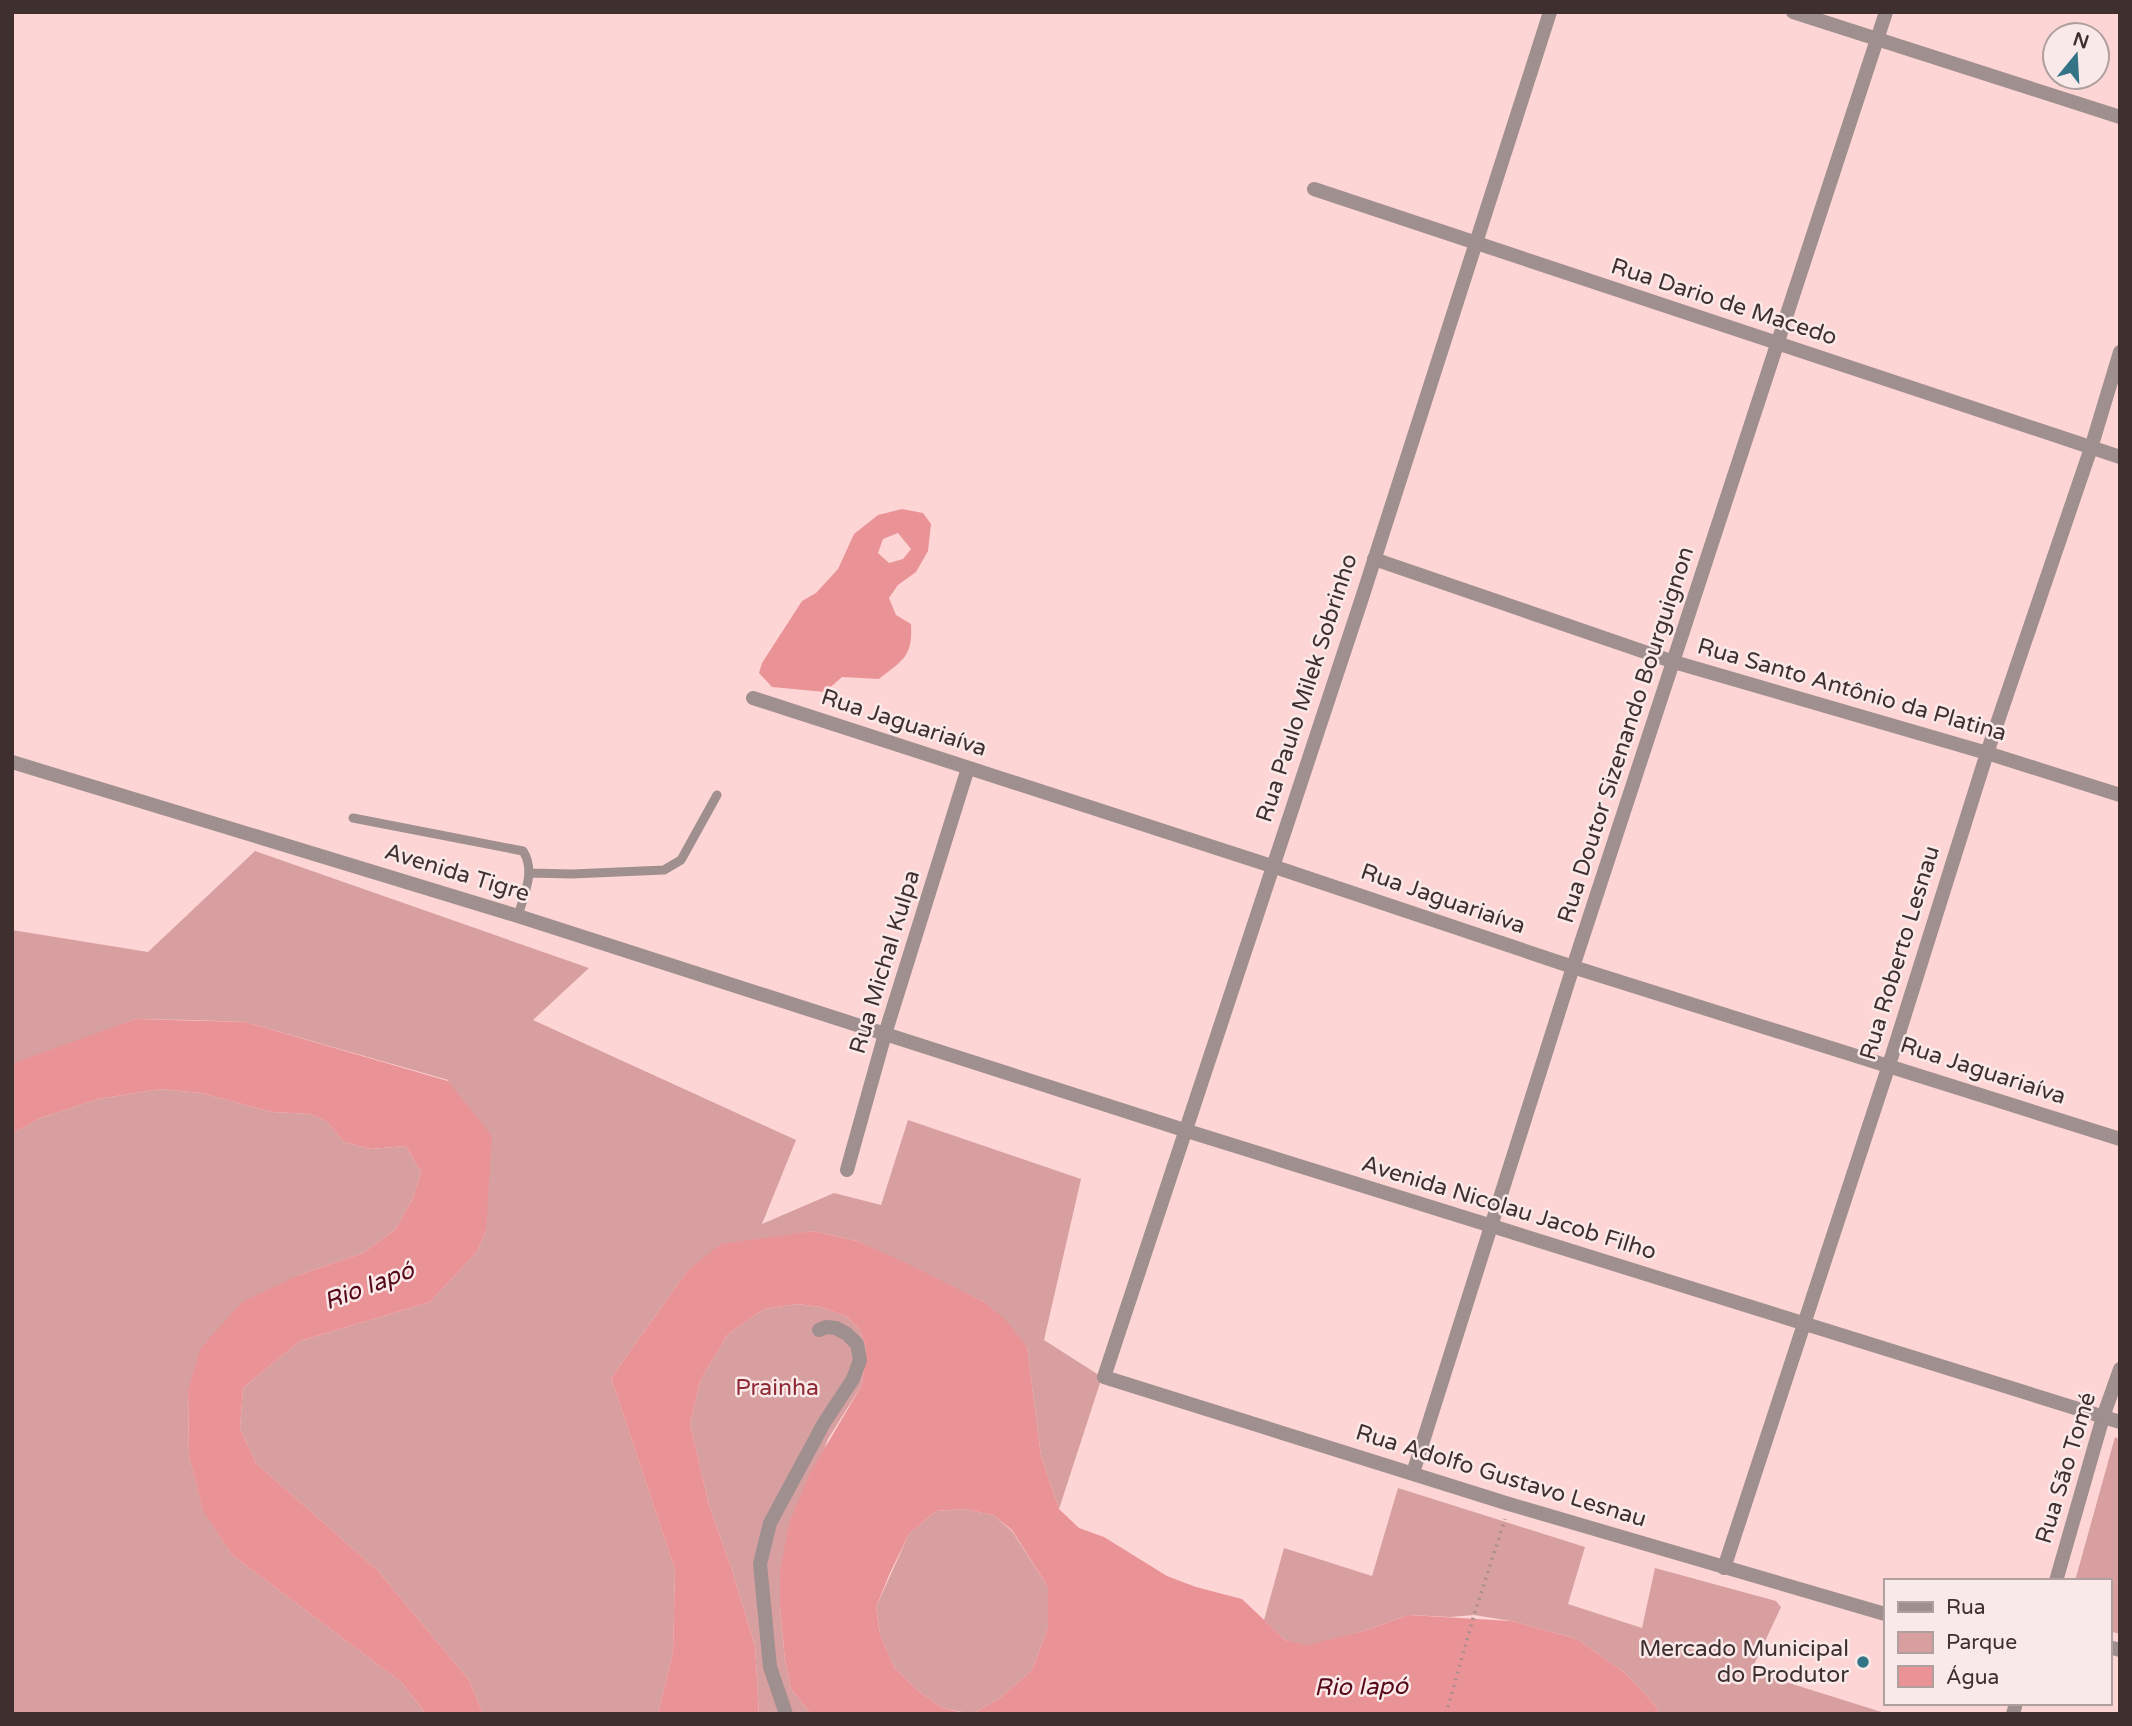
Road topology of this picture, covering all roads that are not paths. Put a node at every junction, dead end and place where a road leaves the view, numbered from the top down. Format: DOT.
graph roads {
  1 [pos="1550,12"];
  2 [pos="1793,12"];
  3 [pos="1886,12"];
  4 [pos="1876,40"];
  5 [pos="2120,117"];
  6 [pos="1314,188"];
  7 [pos="1475,244"];
  8 [pos="1779,344"];
  9 [pos="2120,352"];
  10 [pos="2091,447"];
  11 [pos="2120,457"];
  12 [pos="1374,559"];
  13 [pos="1674,662"];
  14 [pos="753,698"];
  15 [pos="1987,753"];
  16 [pos="12,762"];
  17 [pos="968,768"];
  18 [pos="718,795"];
  19 [pos="2120,795"];
  20 [pos="353,818"];
  21 [pos="1272,866"];
  22 [pos="530,873"];
  23 [pos="517,916"];
  24 [pos="1573,967"];
  25 [pos="885,1034"];
  26 [pos="1889,1065"];
  27 [pos="1184,1130"];
  28 [pos="2120,1139"];
  29 [pos="847,1170"];
  30 [pos="1493,1226"];
  31 [pos="1805,1324"];
  32 [pos="819,1330"];
  33 [pos="2120,1369"];
  34 [pos="1104,1377"];
  35 [pos="2103,1417"];
  36 [pos="2120,1423"];
  37 [pos="1413,1473"];
  38 [pos="1724,1568"];
  39 [pos="2057,1579"];
  40 [pos="1884,1614"];
  41 [pos="786,1714"];
  1 -- 7 [label="street, Rua Paulo Milek Sobrinho"];
  2 -- 4 [label="street"];
  3 -- 4 [label="street, Rua Doutor Sizenando Bourguignon"];
  4 -- 5 [label="street"];
  4 -- 8 [label="street, Rua Doutor Sizenando Bourguignon"];
  6 -- 7 [label="street, Rua Dario de Macedo"];
  7 -- 8 [label="street, Rua Dario de Macedo"];
  7 -- 12 [label="street, Rua Paulo Milek Sobrinho"];
  8 -- 10 [label="street, Rua Dario de Macedo"];
  8 -- 13 [label="street, Rua Doutor Sizenando Bourguignon"];
  9 -- 10 [label="street, Rua Roberto Lesnau"];
  10 -- 11 [label="street, Rua Dario de Macedo"];
  10 -- 15 [label="street, Rua Roberto Lesnau"];
  12 -- 13 [label="street, Rua Santo Antônio da Platina"];
  12 -- 21 [label="street, Rua Paulo Milek Sobrinho"];
  13 -- 15 [label="street, Rua Santo Antônio da Platina"];
  13 -- 24 [label="street, Rua Doutor Sizenando Bourguignon"];
  14 -- 17 [label="street, Rua Jaguariaíva"];
  15 -- 19 [label="street, Rua Santo Antônio da Platina"];
  15 -- 26 [label="street, Rua Roberto Lesnau"];
  16 -- 23 [label="street, Avenida Tigre"];
  17 -- 21 [label="street, Rua Jaguariaíva"];
  17 -- 25 [label="street, Rua Michal Kulpa"];
  18 -- 22 [label="lane"];
  20 -- 22 [label="lane"];
  21 -- 24 [label="street, Rua Jaguariaíva"];
  21 -- 27 [label="street, Rua Paulo Milek Sobrinho"];
  22 -- 23 [label="lane"];
  23 -- 25 [label="street, Avenida Tigre"];
  24 -- 26 [label="street, Rua Jaguariaíva"];
  24 -- 30 [label="street, Rua Doutor Sizenando Bourguignon"];
  25 -- 27 [label="street, Avenida Nicolau Jacob Filho"];
  25 -- 29 [label="street, Rua Michal Kulpa"];
  26 -- 28 [label="street, Rua Jaguariaíva"];
  26 -- 31 [label="street, Rua Roberto Lesnau"];
  27 -- 30 [label="street, Avenida Nicolau Jacob Filho"];
  27 -- 34 [label="street, Rua Paulo Milek Sobrinho"];
  30 -- 31 [label="street, Avenida Nicolau Jacob Filho"];
  30 -- 37 [label="street, Rua Doutor Sizenando Bourguignon"];
  31 -- 35 [label="street, Avenida Nicolau Jacob Filho"];
  31 -- 38 [label="street, Rua Roberto Lesnau"];
  32 -- 41 [label="street"];
  33 -- 35 [label="street, Rua São Tomé"];
  34 -- 37 [label="street, Rua Adolfo Gustavo Lesnau"];
  35 -- 36 [label="street, Avenida Nicolau Jacob Filho"];
  35 -- 39 [label="street, Rua São Tomé"];
  37 -- 38 [label="street, Rua Adolfo Gustavo Lesnau"];
  38 -- 40 [label="street, Rua Adolfo Gustavo Lesnau"];
}
